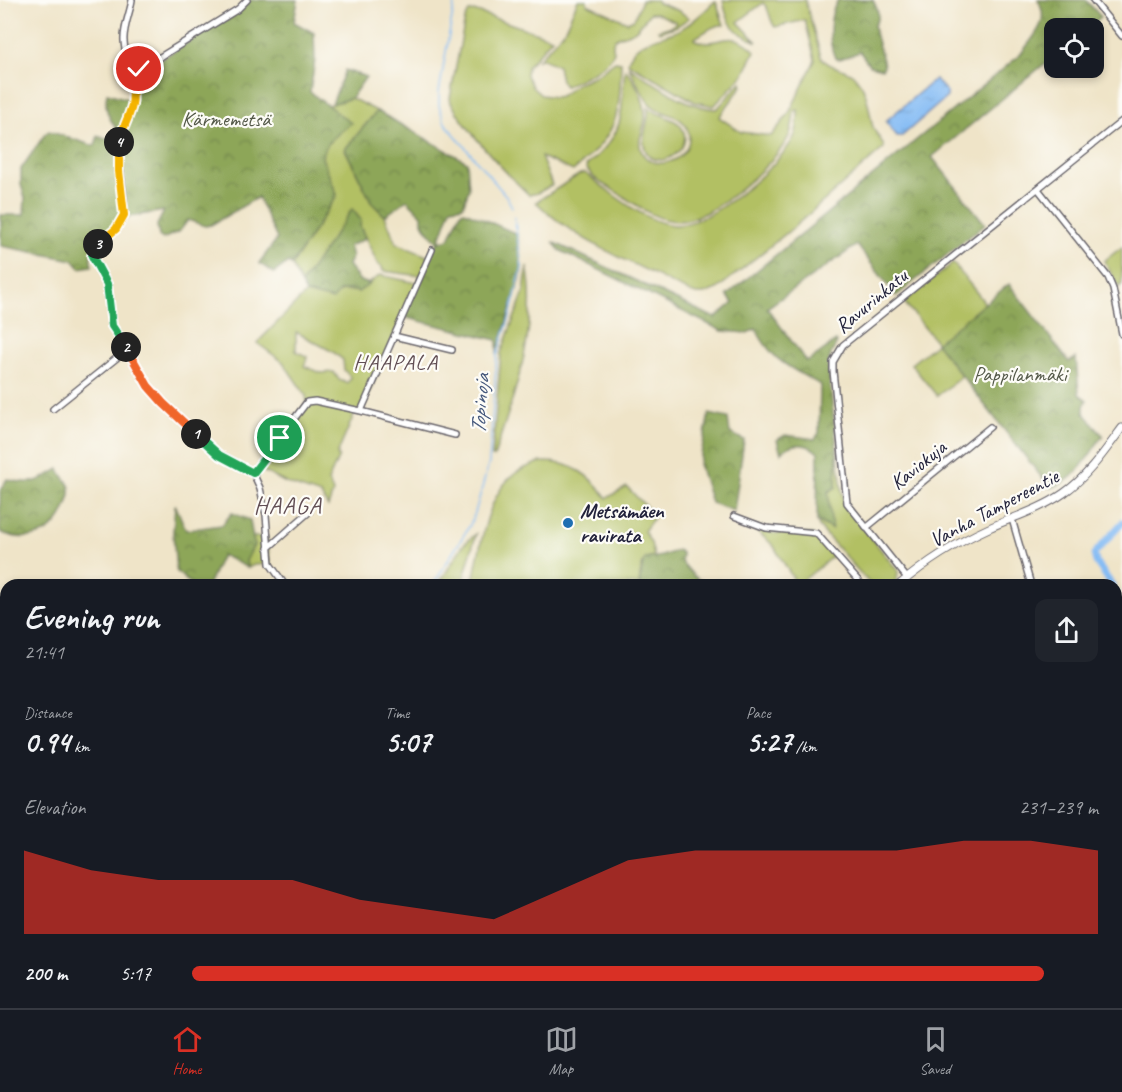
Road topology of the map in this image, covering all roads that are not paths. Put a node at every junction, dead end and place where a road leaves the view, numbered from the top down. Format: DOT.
graph roads {
  1 [pos="132,0"];
  2 [pos="247,0"];
  3 [pos="1093,0"];
  4 [pos="1122,36"];
  5 [pos="131,75"];
  6 [pos="1122,121"];
  7 [pos="1038,189"];
  8 [pos="432,250"];
  9 [pos="1122,334"];
  10 [pos="394,336"];
  11 [pos="128,349"];
  12 [pos="452,350"];
  13 [pos="53,409"];
  14 [pos="361,411"];
  15 [pos="990,427"];
  16 [pos="1122,428"];
  17 [pos="455,435"];
  18 [pos="253,473"];
  19 [pos="309,512"];
  20 [pos="734,516"];
  21 [pos="1012,519"];
  22 [pos="866,528"];
  23 [pos="268,548"];
  24 [pos="907,578"];
  25 [pos="281,579"];
  26 [pos="857,579"];
  27 [pos="1028,579"];
  1 -- 5 [label="street"];
  2 -- 5 [label="street"];
  3 -- 4 [label="street"];
  5 -- 11 [label="street"];
  6 -- 7 [label="street, Ravurinkatu"];
  7 -- 9 [label="street"];
  7 -- 22 [label="street, Ravurinkatu"];
  8 -- 10 [label="street"];
  10 -- 12 [label="street"];
  10 -- 14 [label="street"];
  11 -- 13 [label="street"];
  11 -- 18 [label="street"];
  14 -- 17 [label="street"];
  14 -- 18 [label="street"];
  15 -- 22 [label="street, Kaviokuja"];
  16 -- 21 [label="main road, Vanha Tampereentie"];
  18 -- 23 [label="street"];
  19 -- 23 [label="street"];
  20 -- 26 [label="street"];
  21 -- 24 [label="main road, Vanha Tampereentie"];
  21 -- 27 [label="street"];
  22 -- 24 [label="street, Ravurinkatu"];
  23 -- 25 [label="street"];
}
